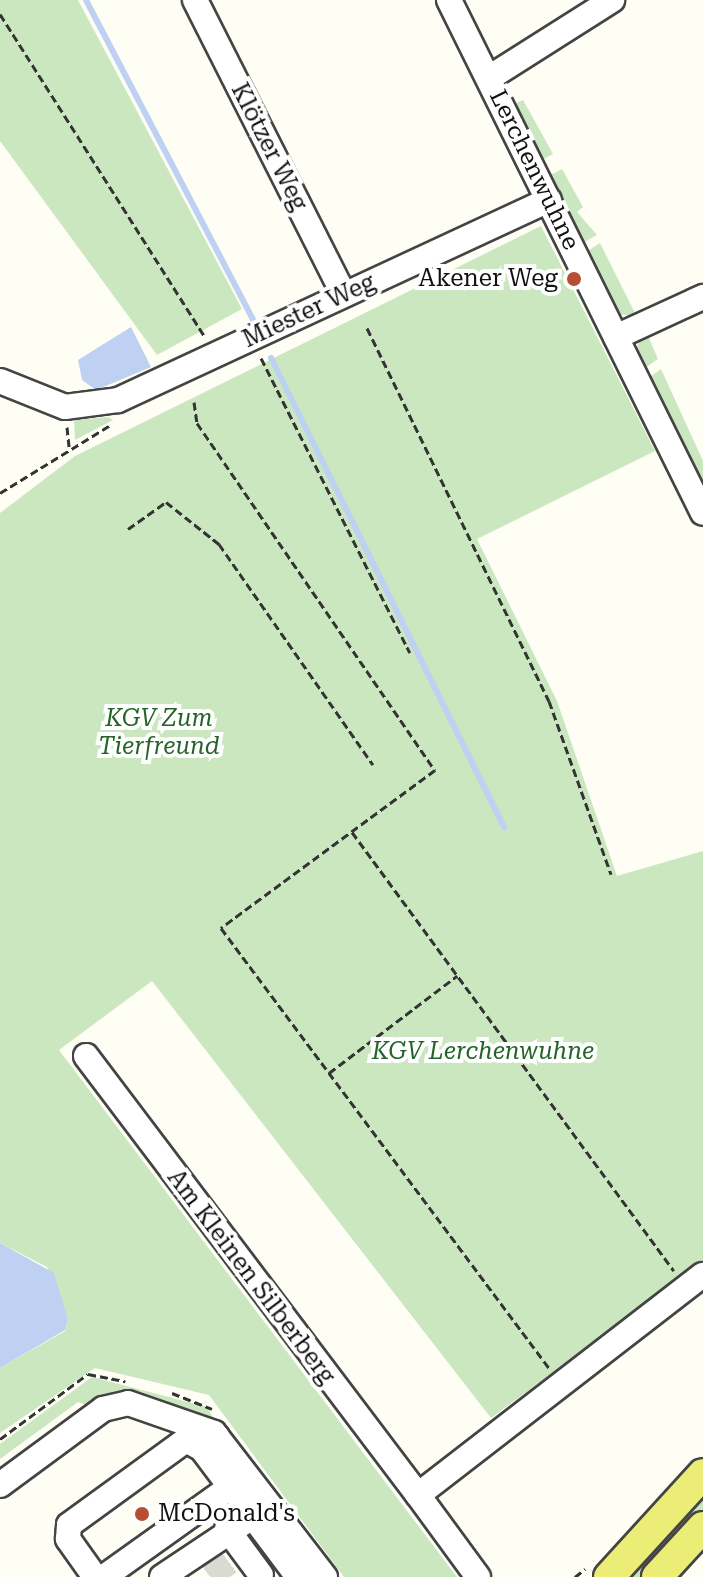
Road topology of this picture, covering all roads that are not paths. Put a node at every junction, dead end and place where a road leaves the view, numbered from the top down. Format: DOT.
graph roads {
  1 [pos="195,0"];
  2 [pos="449,0"];
  3 [pos="612,0"];
  4 [pos="489,78"];
  5 [pos="549,200"];
  6 [pos="344,295"];
  7 [pos="703,297"];
  8 [pos="616,337"];
  9 [pos="0,381"];
  10 [pos="703,513"];
  11 [pos="86,1056"];
  12 [pos="703,1275"];
  13 [pos="217,1436"];
  14 [pos="186,1440"];
  15 [pos="703,1474"];
  16 [pos="0,1485"];
  17 [pos="230,1487"];
  18 [pos="418,1495"];
  19 [pos="249,1513"];
  20 [pos="278,1514"];
  21 [pos="703,1527"];
  22 [pos="227,1529"];
  23 [pos="291,1567"];
  24 [pos="260,1576"];
  25 [pos="95,1577"];
  26 [pos="104,1577"];
  27 [pos="162,1577"];
  28 [pos="325,1577"];
  29 [pos="478,1577"];
  30 [pos="609,1577"];
  31 [pos="657,1577"];
  1 -- 6 [label="street, Klötzer Weg"];
  2 -- 4 [label="street, Lerchenwuhne"];
  3 -- 4 [label="street"];
  4 -- 5 [label="street, Lerchenwuhne"];
  5 -- 6 [label="street, Miester Weg"];
  5 -- 8 [label="street, Lerchenwuhne"];
  6 -- 9 [label="street, Miester Weg"];
  7 -- 8 [label="street"];
  8 -- 10 [label="street, Lerchenwuhne"];
  11 -- 18 [label="street, Am Kleinen Silberberg"];
  12 -- 18 [label="street"];
  13 -- 14 [label="street"];
  13 -- 16 [label="street"];
  13 -- 20 [label="street"];
  14 -- 17 [label="street"];
  14 -- 25 [label="street"];
  15 -- 30 [label="main road"];
  17 -- 19 [label="street"];
  17 -- 26 [label="street"];
  18 -- 29 [label="street, Am Kleinen Silberberg"];
  19 -- 20 [label="street"];
  19 -- 22 [label="street"];
  19 -- 23 [label="street"];
  20 -- 28 [label="street"];
  21 -- 31 [label="main road"];
  22 -- 24 [label="street"];
  22 -- 27 [label="street"];
  23 -- 24 [label="street"];
}
